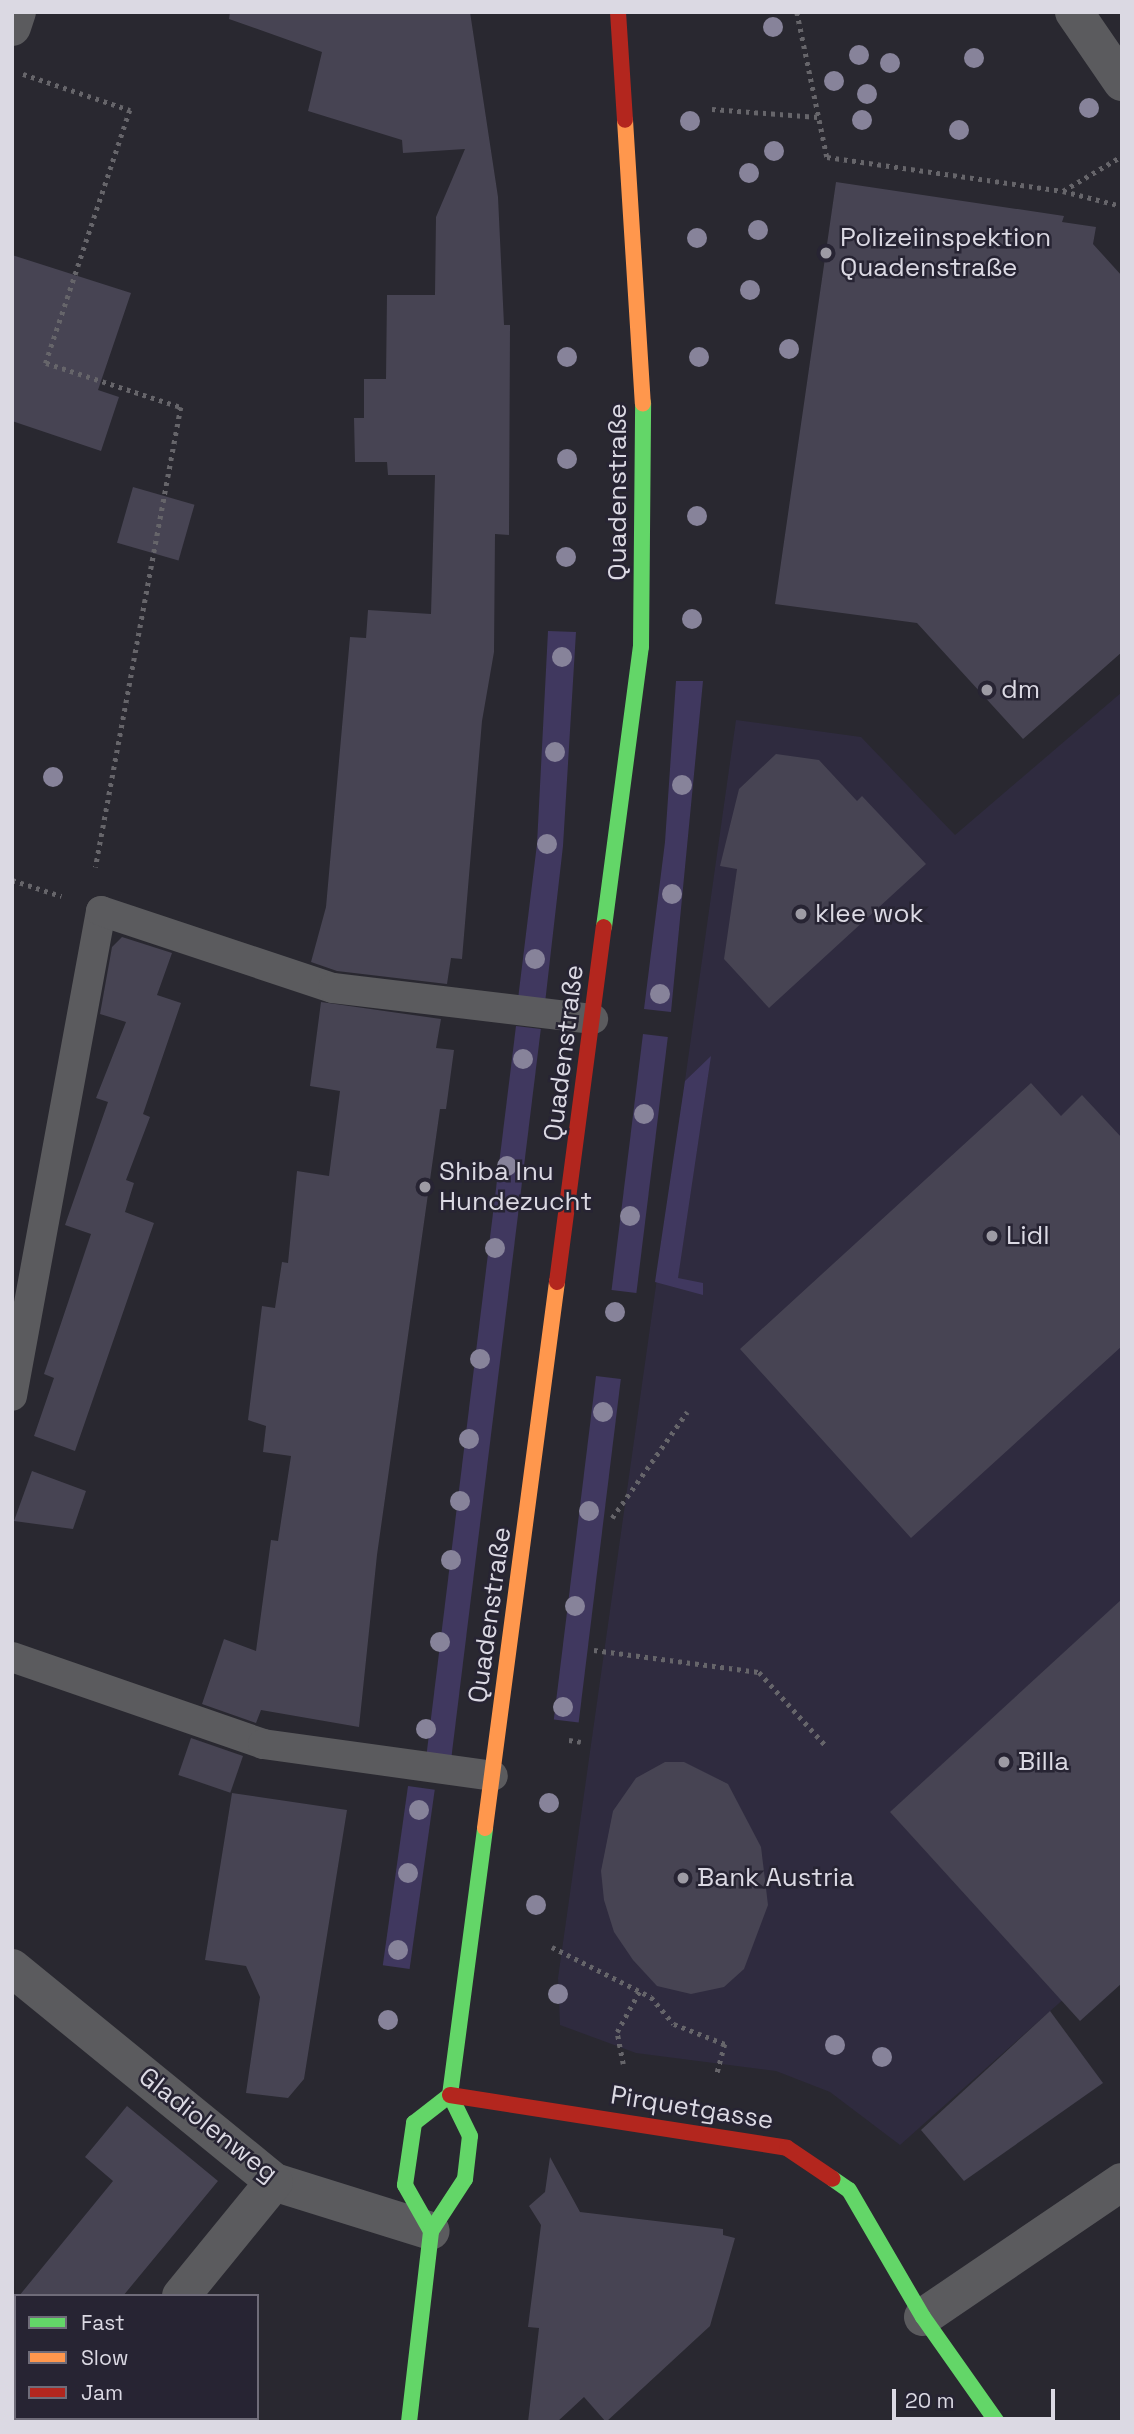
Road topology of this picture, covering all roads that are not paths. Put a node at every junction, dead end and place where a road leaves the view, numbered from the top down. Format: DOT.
graph roads {
  1 [pos="17,12"];
  2 [pos="618,12"];
  3 [pos="1074,12"];
  4 [pos="12,27"];
  5 [pos="1122,82"];
  6 [pos="593,1018"];
  7 [pos="12,1396"];
  8 [pos="12,1657"];
  9 [pos="493,1776"];
  10 [pos="12,1968"];
  11 [pos="450,2095"];
  12 [pos="274,2182"];
  13 [pos="1122,2182"];
  14 [pos="431,2231"];
  15 [pos="183,2294"];
  16 [pos="923,2317"];
  17 [pos="409,2422"];
  18 [pos="997,2422"];
  1 -- 4 [label="street"];
  2 -- 6 [label="street, Quadenstraße"];
  3 -- 5 [label="street"];
  6 -- 7 [label="lane"];
  6 -- 9 [label="street, Quadenstraße"];
  8 -- 9 [label="lane"];
  9 -- 11 [label="street, Quadenstraße"];
  10 -- 12 [label="street, Gladiolenweg"];
  11 -- 14 [label="street"];
  11 -- 14 [label="street"];
  11 -- 16 [label="street, Pirquetgasse"];
  12 -- 14 [label="street, Gladiolenweg"];
  12 -- 15 [label="street"];
  13 -- 16 [label="street"];
  14 -- 17 [label="street"];
  16 -- 18 [label="street, Pirquetgasse"];
}
